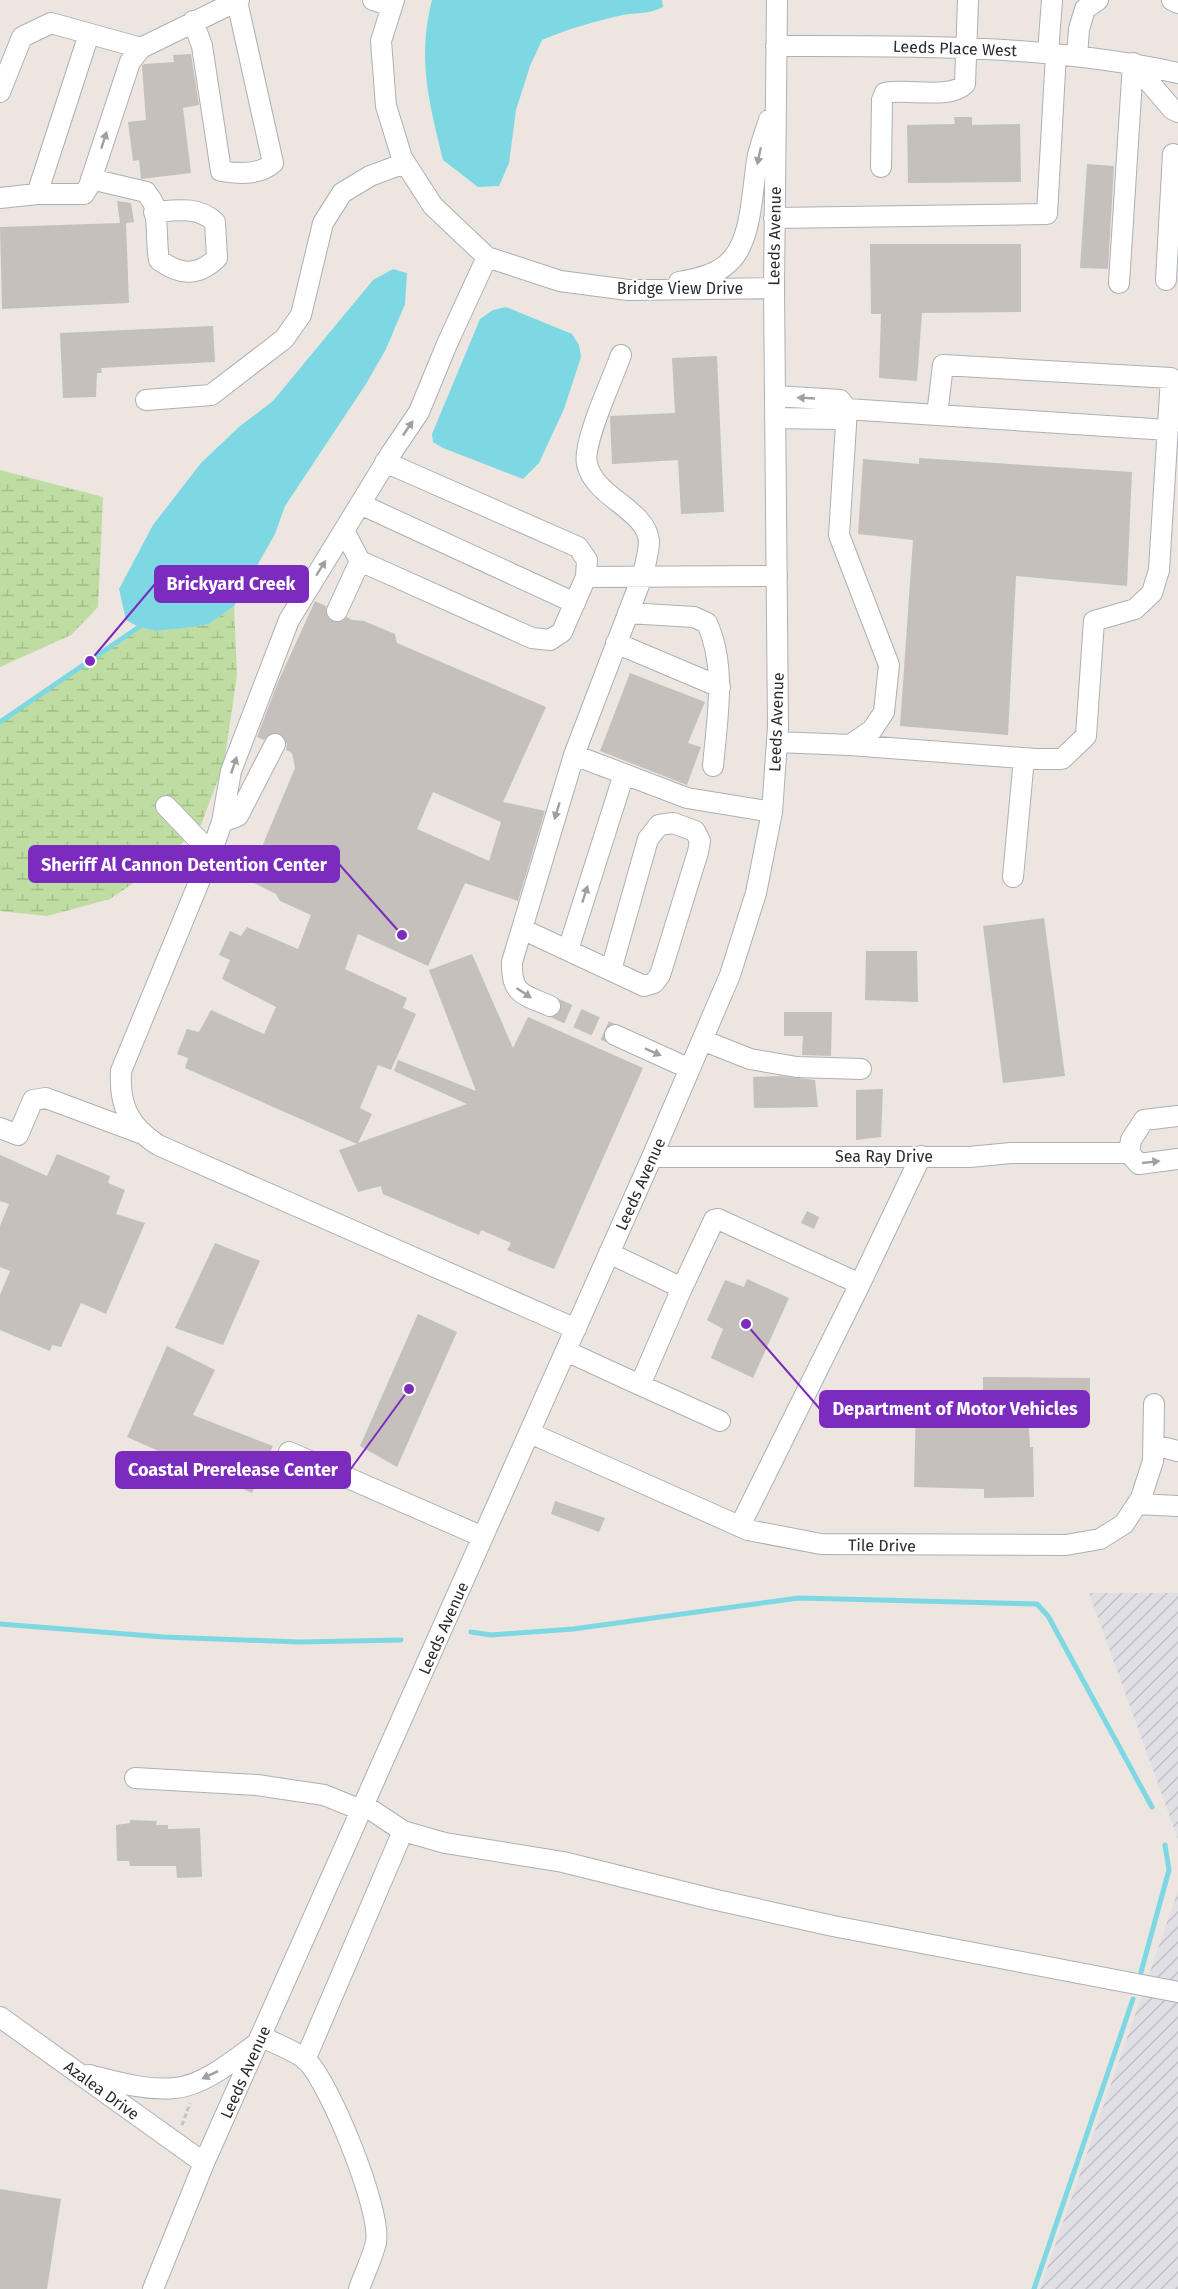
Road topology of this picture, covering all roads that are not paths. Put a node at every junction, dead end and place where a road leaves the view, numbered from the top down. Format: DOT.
graph roads {
  1 [pos="238,0"];
  2 [pos="373,0"];
  3 [pos="777,0"];
  4 [pos="968,0"];
  5 [pos="1052,0"];
  6 [pos="1172,0"];
  7 [pos="393,3"];
  8 [pos="1088,3"];
  9 [pos="1178,3"];
  10 [pos="194,21"];
  11 [pos="89,34"];
  12 [pos="776,46"];
  13 [pos="966,47"];
  14 [pos="141,48"];
  15 [pos="1052,53"];
  16 [pos="1077,56"];
  17 [pos="1133,63"];
  18 [pos="1178,73"];
  19 [pos="0,92"];
  20 [pos="776,100"];
  21 [pos="1178,112"];
  22 [pos="1173,154"];
  23 [pos="405,163"];
  24 [pos="881,167"];
  25 [pos="91,179"];
  26 [pos="37,194"];
  27 [pos="0,198"];
  28 [pos="154,212"];
  29 [pos="1174,212"];
  30 [pos="774,218"];
  31 [pos="488,257"];
  32 [pos="1166,280"];
  33 [pos="1119,283"];
  34 [pos="774,288"];
  35 [pos="628,290"];
  36 [pos="621,355"];
  37 [pos="775,396"];
  38 [pos="146,400"];
  39 [pos="847,410"];
  40 [pos="937,416"];
  41 [pos="775,418"];
  42 [pos="1168,430"];
  43 [pos="386,462"];
  44 [pos="360,504"];
  45 [pos="344,531"];
  46 [pos="360,561"];
  47 [pos="777,576"];
  48 [pos="586,577"];
  49 [pos="642,577"];
  50 [pos="574,603"];
  51 [pos="337,611"];
  52 [pos="628,613"];
  53 [pos="616,643"];
  54 [pos="720,687"];
  55 [pos="777,742"];
  56 [pos="275,744"];
  57 [pos="850,744"];
  58 [pos="574,755"];
  59 [pos="1024,758"];
  60 [pos="713,766"];
  61 [pos="624,774"];
  62 [pos="166,806"];
  63 [pos="772,812"];
  64 [pos="222,822"];
  65 [pos="211,853"];
  66 [pos="1013,877"];
  67 [pos="522,929"];
  68 [pos="568,950"];
  69 [pos="611,970"];
  70 [pos="550,1006"];
  71 [pos="615,1035"];
  72 [pos="702,1040"];
  73 [pos="690,1069"];
  74 [pos="861,1069"];
  75 [pos="1178,1116"];
  76 [pos="140,1133"];
  77 [pos="9,1139"];
  78 [pos="1122,1154"];
  79 [pos="921,1156"];
  80 [pos="652,1157"];
  81 [pos="1178,1159"];
  82 [pos="609,1253"];
  83 [pos="860,1284"];
  84 [pos="682,1288"];
  85 [pos="576,1329"];
  86 [pos="566,1351"];
  87 [pos="640,1385"];
  88 [pos="1154,1404"];
  89 [pos="720,1421"];
  90 [pos="530,1433"];
  91 [pos="1154,1446"];
  92 [pos="1178,1451"];
  93 [pos="289,1452"];
  94 [pos="1137,1504"];
  95 [pos="1178,1506"];
  96 [pos="740,1526"];
  97 [pos="483,1537"];
  98 [pos="135,1778"];
  99 [pos="363,1808"];
  100 [pos="403,1831"];
  101 [pos="1178,1992"];
  102 [pos="0,2017"];
  103 [pos="259,2039"];
  104 [pos="305,2060"];
  105 [pos="75,2071"];
  106 [pos="204,2163"];
  107 [pos="153,2289"];
  108 [pos="359,2289"];
  1 -- 10 [label="street"];
  1 -- 10 [label="street"];
  2 -- 7 [label="street"];
  3 -- 12 [label="street, Leeds Avenue"];
  4 -- 13 [label="street"];
  5 -- 15 [label="street"];
  6 -- 9 [label="street"];
  7 -- 23 [label="street, Bridge View Drive"];
  8 -- 16 [label="street"];
  10 -- 14 [label="street"];
  11 -- 14 [label="street"];
  11 -- 19 [label="street"];
  11 -- 26 [label="street"];
  12 -- 13 [label="street, Leeds Place West"];
  12 -- 20 [label="street, Leeds Avenue"];
  13 -- 15 [label="street, Leeds Place West"];
  13 -- 24 [label="street"];
  25 -- 14 [label="street, one-way"];
  15 -- 16 [label="street, Leeds Place West"];
  15 -- 30 [label="street"];
  16 -- 17 [label="street, Leeds Place West"];
  17 -- 18 [label="street, Leeds Place West"];
  17 -- 21 [label="street"];
  17 -- 33 [label="street"];
  20 -- 30 [label="street, Leeds Avenue"];
  20 -- 35 [label="street, one-way"];
  22 -- 29 [label="street"];
  23 -- 31 [label="street, Bridge View Drive"];
  23 -- 38 [label="street"];
  25 -- 26 [label="street"];
  25 -- 28 [label="street"];
  26 -- 27 [label="street"];
  29 -- 32 [label="street"];
  30 -- 34 [label="street, Leeds Avenue"];
  31 -- 35 [label="street, Bridge View Drive"];
  43 -- 31 [label="street, one-way"];
  34 -- 35 [label="street, Bridge View Drive"];
  34 -- 37 [label="street, Leeds Avenue"];
  36 -- 49 [label="street"];
  39 -- 37 [label="street, one-way"];
  37 -- 41 [label="street, Leeds Avenue"];
  39 -- 40 [label="street"];
  39 -- 41 [label="street"];
  39 -- 57 [label="street"];
  40 -- 42 [label="street"];
  40 -- 42 [label="street"];
  41 -- 47 [label="street, Leeds Avenue"];
  42 -- 59 [label="street"];
  43 -- 44 [label="street"];
  43 -- 48 [label="street"];
  44 -- 45 [label="street"];
  44 -- 50 [label="street"];
  45 -- 46 [label="street"];
  64 -- 45 [label="street, one-way"];
  46 -- 50 [label="street"];
  46 -- 51 [label="street"];
  47 -- 49 [label="street"];
  47 -- 55 [label="street, Leeds Avenue"];
  48 -- 49 [label="street"];
  48 -- 50 [label="street"];
  49 -- 52 [label="street"];
  52 -- 53 [label="street"];
  52 -- 54 [label="street"];
  53 -- 54 [label="street"];
  53 -- 58 [label="street"];
  54 -- 60 [label="street"];
  55 -- 57 [label="street"];
  55 -- 63 [label="street, Leeds Avenue"];
  56 -- 64 [label="street"];
  57 -- 59 [label="street"];
  58 -- 61 [label="street"];
  58 -- 67 [label="street, one-way"];
  59 -- 66 [label="street"];
  61 -- 63 [label="street"];
  68 -- 61 [label="street, one-way"];
  62 -- 65 [label="street"];
  63 -- 72 [label="street, Leeds Avenue"];
  64 -- 65 [label="street"];
  65 -- 76 [label="street"];
  67 -- 68 [label="street"];
  67 -- 70 [label="street, one-way"];
  68 -- 69 [label="street"];
  69 -- 69 [label="street"];
  71 -- 73 [label="street, one-way"];
  72 -- 73 [label="street, Leeds Avenue"];
  72 -- 74 [label="street"];
  73 -- 80 [label="street, Leeds Avenue"];
  75 -- 78 [label="street"];
  76 -- 77 [label="street"];
  76 -- 85 [label="street"];
  78 -- 79 [label="street, Sea Ray Drive"];
  78 -- 81 [label="street, Sea Ray Drive, one-way"];
  79 -- 80 [label="street, Sea Ray Drive"];
  79 -- 83 [label="street"];
  80 -- 82 [label="street, Leeds Avenue"];
  82 -- 84 [label="street"];
  82 -- 85 [label="street, Leeds Avenue"];
  83 -- 84 [label="street"];
  83 -- 96 [label="street"];
  84 -- 87 [label="street"];
  85 -- 86 [label="street, Leeds Avenue"];
  86 -- 87 [label="street"];
  86 -- 90 [label="street, Leeds Avenue"];
  87 -- 89 [label="street"];
  88 -- 91 [label="street, Tile Drive"];
  90 -- 96 [label="street, Tile Drive"];
  90 -- 97 [label="street, Leeds Avenue"];
  91 -- 92 [label="street"];
  91 -- 94 [label="street, Tile Drive"];
  93 -- 97 [label="street"];
  94 -- 95 [label="street"];
  94 -- 96 [label="street, Tile Drive"];
  97 -- 99 [label="street, Leeds Avenue"];
  98 -- 99 [label="street"];
  99 -- 100 [label="street"];
  99 -- 103 [label="street, Leeds Avenue"];
  100 -- 101 [label="street"];
  100 -- 104 [label="street"];
  102 -- 105 [label="street, Azalea Drive"];
  103 -- 104 [label="street"];
  103 -- 105 [label="street, one-way"];
  103 -- 106 [label="street, Leeds Avenue"];
  104 -- 108 [label="street"];
  105 -- 106 [label="street, Azalea Drive"];
  106 -- 107 [label="street, Leeds Avenue"];
}
